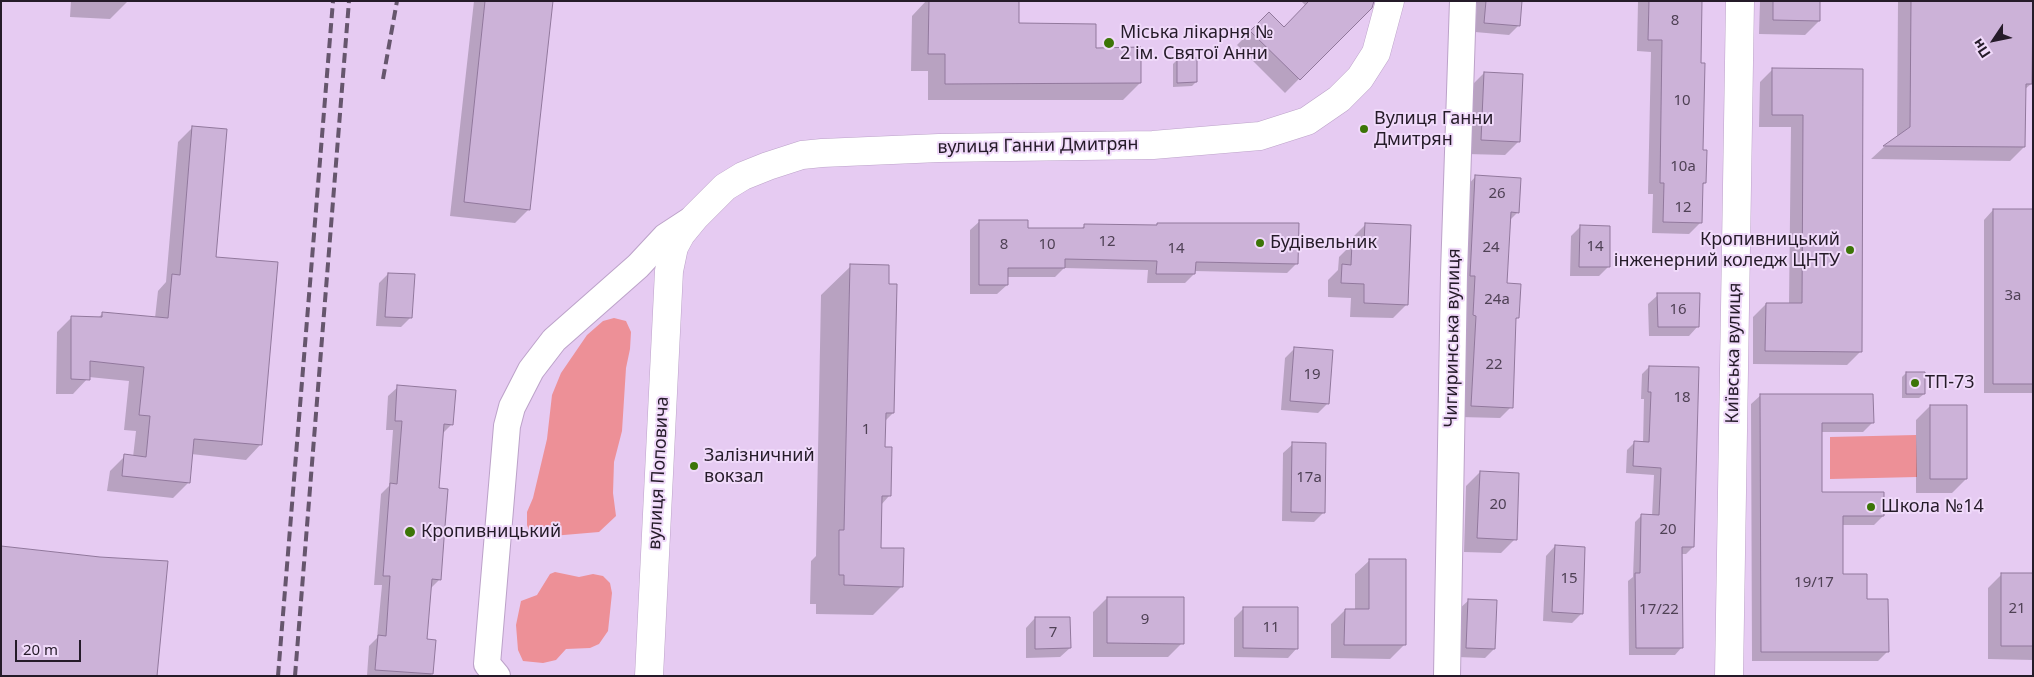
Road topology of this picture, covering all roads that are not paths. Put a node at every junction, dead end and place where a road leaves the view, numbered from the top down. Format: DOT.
graph roads {
  1 [pos="1390,1"];
  2 [pos="1464,1"];
  3 [pos="1740,1"];
  4 [pos="695,216"];
  5 [pos="669,270"];
  6 [pos="498,676"];
  7 [pos="649,676"];
  8 [pos="1447,676"];
  9 [pos="1729,676"];
  1 -- 4 [label="street, вулиця Ганни Дмитрян"];
  2 -- 8 [label="street, Чигиринська вулиця"];
  3 -- 9 [label="street, Київська вулиця"];
  4 -- 5 [label="street, вулиця Ганни Дмитрян"];
  4 -- 6 [label="street"];
  5 -- 7 [label="street, вулиця Поповича"];
}
